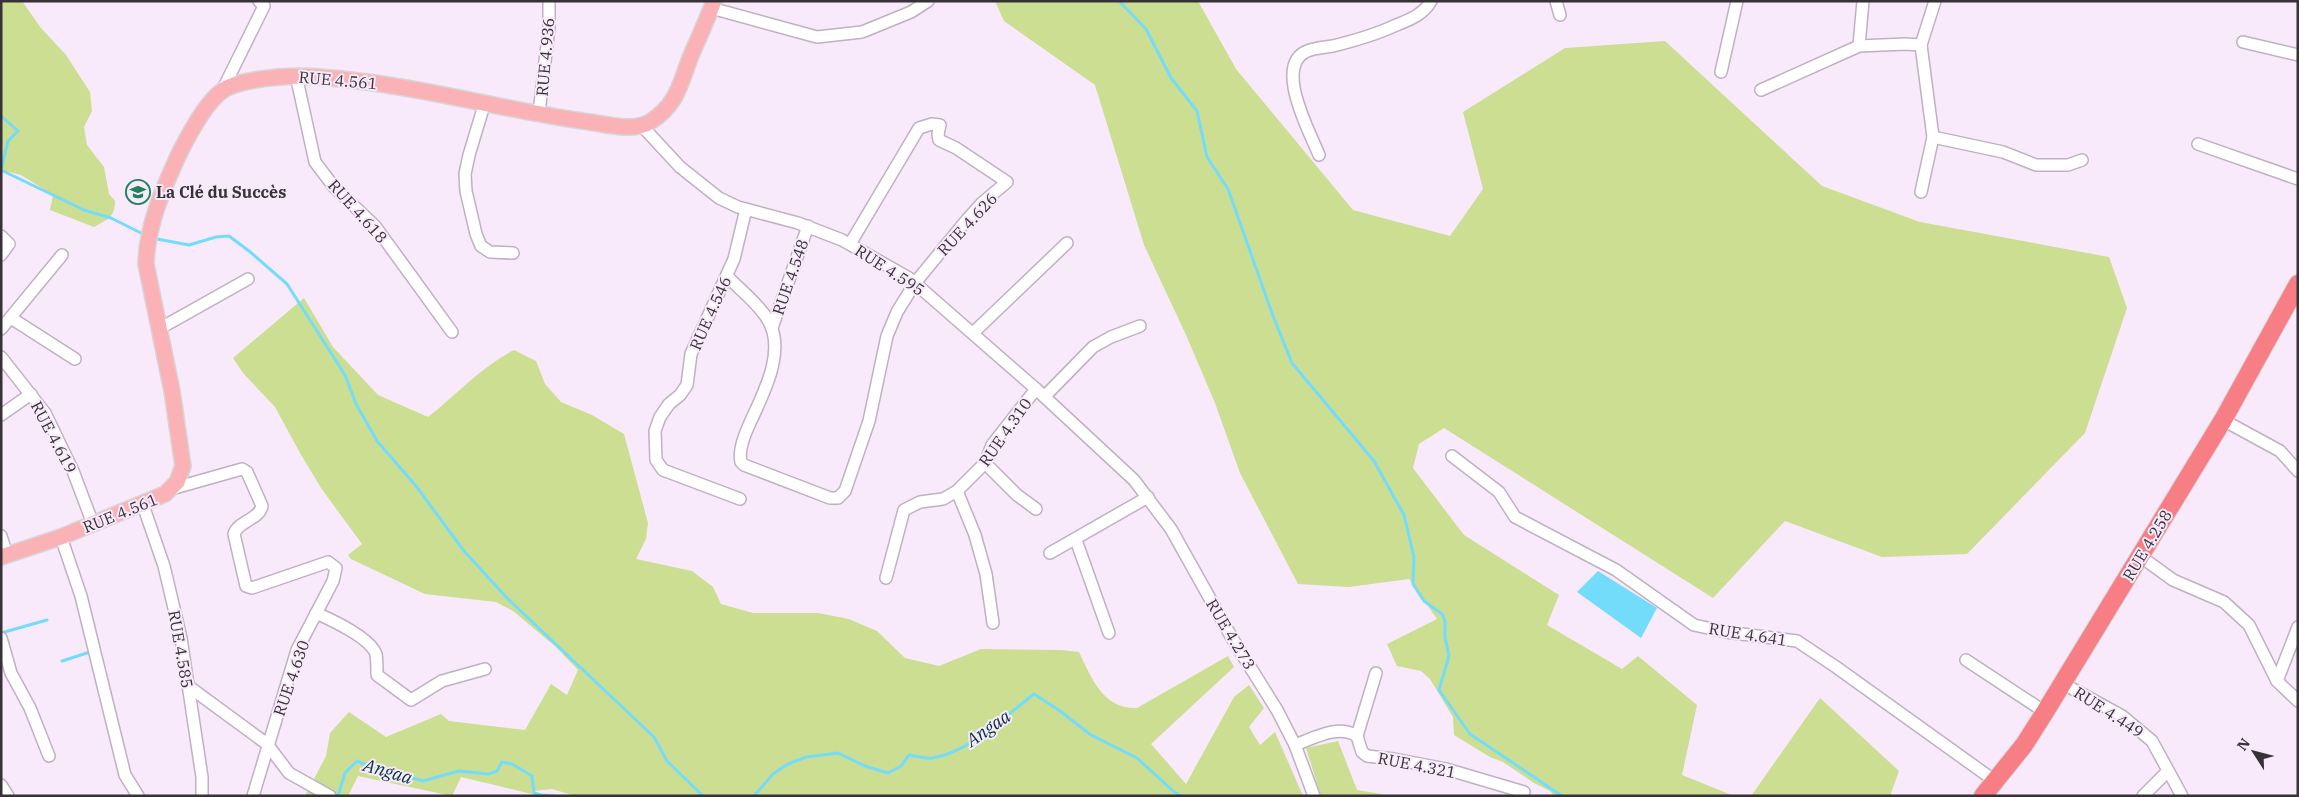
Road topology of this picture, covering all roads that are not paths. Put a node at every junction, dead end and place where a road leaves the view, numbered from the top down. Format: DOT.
graph roads {
  1 [pos="548,1"];
  2 [pos="928,1"];
  3 [pos="1431,1"];
  4 [pos="1556,1"];
  5 [pos="1737,1"];
  6 [pos="1863,1"];
  7 [pos="1935,1"];
  8 [pos="264,3"];
  9 [pos="713,4"];
  10 [pos="1560,15"];
  11 [pos="2243,42"];
  12 [pos="1921,45"];
  13 [pos="1859,46"];
  14 [pos="2298,54"];
  15 [pos="1720,72"];
  16 [pos="296,75"];
  17 [pos="1761,90"];
  18 [pos="222,91"];
  19 [pos="485,102"];
  20 [pos="539,113"];
  21 [pos="642,126"];
  22 [pos="1933,137"];
  23 [pos="2198,144"];
  24 [pos="1319,155"];
  25 [pos="2082,160"];
  26 [pos="2298,179"];
  27 [pos="1921,192"];
  28 [pos="746,209"];
  29 [pos="808,226"];
  30 [pos="1,236"];
  31 [pos="1067,243"];
  32 [pos="850,244"];
  33 [pos="513,253"];
  34 [pos="1,255"];
  35 [pos="62,255"];
  36 [pos="727,276"];
  37 [pos="248,279"];
  38 [pos="914,283"];
  39 [pos="2298,284"];
  40 [pos="10,318"];
  41 [pos="1140,326"];
  42 [pos="159,328"];
  43 [pos="772,328"];
  44 [pos="1,329"];
  45 [pos="452,332"];
  46 [pos="973,333"];
  47 [pos="1,357"];
  48 [pos="75,359"];
  49 [pos="1041,392"];
  50 [pos="31,394"];
  51 [pos="1,415"];
  52 [pos="2223,420"];
  53 [pos="1452,456"];
  54 [pos="985,463"];
  55 [pos="2298,471"];
  56 [pos="1134,480"];
  57 [pos="171,489"];
  58 [pos="957,491"];
  59 [pos="1148,497"];
  60 [pos="740,499"];
  61 [pos="143,505"];
  62 [pos="1036,509"];
  63 [pos="93,524"];
  64 [pos="1,536"];
  65 [pos="61,537"];
  66 [pos="1076,540"];
  67 [pos="1050,554"];
  68 [pos="4,556"];
  69 [pos="2140,556"];
  70 [pos="886,578"];
  71 [pos="316,613"];
  72 [pos="993,623"];
  73 [pos="2298,627"];
  74 [pos="1110,633"];
  75 [pos="1,638"];
  76 [pos="1966,660"];
  77 [pos="485,669"];
  78 [pos="1376,673"];
  79 [pos="2277,681"];
  80 [pos="2062,683"];
  81 [pos="188,686"];
  82 [pos="2298,701"];
  83 [pos="2045,712"];
  84 [pos="1357,736"];
  85 [pos="267,744"];
  86 [pos="1295,745"];
  87 [pos="49,756"];
  88 [pos="2168,771"];
  89 [pos="1995,781"];
  90 [pos="1,785"];
  91 [pos="1524,792"];
  92 [pos="8,796"];
  93 [pos="138,796"];
  94 [pos="202,796"];
  95 [pos="253,796"];
  96 [pos="330,796"];
  97 [pos="1314,796"];
  98 [pos="1983,796"];
  99 [pos="2144,796"];
  100 [pos="2182,796"];
  1 -- 20 [label="street, RUE 4.936"];
  2 -- 9 [label="street"];
  3 -- 24 [label="street"];
  4 -- 10 [label="street"];
  5 -- 15 [label="street"];
  6 -- 13 [label="street"];
  7 -- 12 [label="street"];
  8 -- 18 [label="street"];
  9 -- 21 [label="main road"];
  11 -- 14 [label="street"];
  12 -- 13 [label="street"];
  12 -- 22 [label="street"];
  13 -- 17 [label="street"];
  16 -- 18 [label="main road, RUE 4.561"];
  16 -- 19 [label="main road, RUE 4.561"];
  16 -- 45 [label="street, RUE 4.618"];
  18 -- 42 [label="main road, RUE 4.561"];
  19 -- 20 [label="main road, RUE 4.561"];
  19 -- 33 [label="street"];
  20 -- 21 [label="main road, RUE 4.561"];
  21 -- 28 [label="street, RUE 4.595"];
  22 -- 25 [label="street"];
  22 -- 27 [label="street"];
  23 -- 26 [label="street"];
  28 -- 29 [label="street, RUE 4.595"];
  28 -- 36 [label="street, RUE 4.546"];
  29 -- 32 [label="street, RUE 4.595"];
  29 -- 43 [label="street, RUE 4.548"];
  30 -- 34 [label="street"];
  31 -- 46 [label="street"];
  32 -- 38 [label="street, RUE 4.595"];
  32 -- 38 [label="street, RUE 4.626"];
  35 -- 40 [label="street"];
  36 -- 43 [label="street"];
  36 -- 60 [label="street, RUE 4.546"];
  37 -- 42 [label="street"];
  38 -- 43 [label="street, RUE 4.626"];
  38 -- 46 [label="street, RUE 4.595"];
  39 -- 52 [label="highway, RUE 4.258"];
  40 -- 44 [label="street"];
  40 -- 48 [label="street"];
  41 -- 49 [label="street, RUE 4.310"];
  42 -- 57 [label="main road, RUE 4.561"];
  46 -- 49 [label="street, RUE 4.595"];
  47 -- 50 [label="street, RUE 4.619"];
  49 -- 54 [label="street, RUE 4.310"];
  49 -- 56 [label="street, RUE 4.595"];
  50 -- 51 [label="street"];
  50 -- 63 [label="street, RUE 4.619"];
  52 -- 55 [label="street"];
  52 -- 69 [label="highway, RUE 4.258"];
  53 -- 89 [label="street, RUE 4.641"];
  54 -- 58 [label="street, RUE 4.310"];
  54 -- 62 [label="street"];
  56 -- 59 [label="street, RUE 4.273"];
  57 -- 61 [label="main road, RUE 4.561"];
  57 -- 71 [label="street, RUE 4.630"];
  58 -- 70 [label="street, RUE 4.310"];
  58 -- 72 [label="street"];
  59 -- 66 [label="street"];
  59 -- 86 [label="street, RUE 4.273"];
  61 -- 63 [label="main road, RUE 4.561"];
  61 -- 81 [label="street, RUE 4.585"];
  63 -- 65 [label="main road, RUE 4.561"];
  64 -- 68 [label="street"];
  65 -- 68 [label="main road, RUE 4.561"];
  65 -- 93 [label="street"];
  66 -- 67 [label="street"];
  66 -- 74 [label="street"];
  69 -- 79 [label="street"];
  69 -- 80 [label="highway, RUE 4.258"];
  71 -- 77 [label="street"];
  71 -- 85 [label="street, RUE 4.630"];
  73 -- 79 [label="street"];
  75 -- 87 [label="street"];
  76 -- 83 [label="street"];
  78 -- 84 [label="street"];
  79 -- 82 [label="street"];
  80 -- 83 [label="highway, RUE 4.258"];
  80 -- 88 [label="street, RUE 4.449"];
  81 -- 85 [label="street"];
  81 -- 94 [label="street, RUE 4.585"];
  83 -- 89 [label="highway, RUE 4.258"];
  84 -- 86 [label="street"];
  84 -- 91 [label="street, RUE 4.321"];
  85 -- 95 [label="street, RUE 4.630"];
  85 -- 96 [label="street"];
  86 -- 97 [label="street, RUE 4.273"];
  88 -- 99 [label="street"];
  88 -- 100 [label="street, RUE 4.449"];
  89 -- 98 [label="highway, RUE 4.258"];
  90 -- 92 [label="street"];
}
